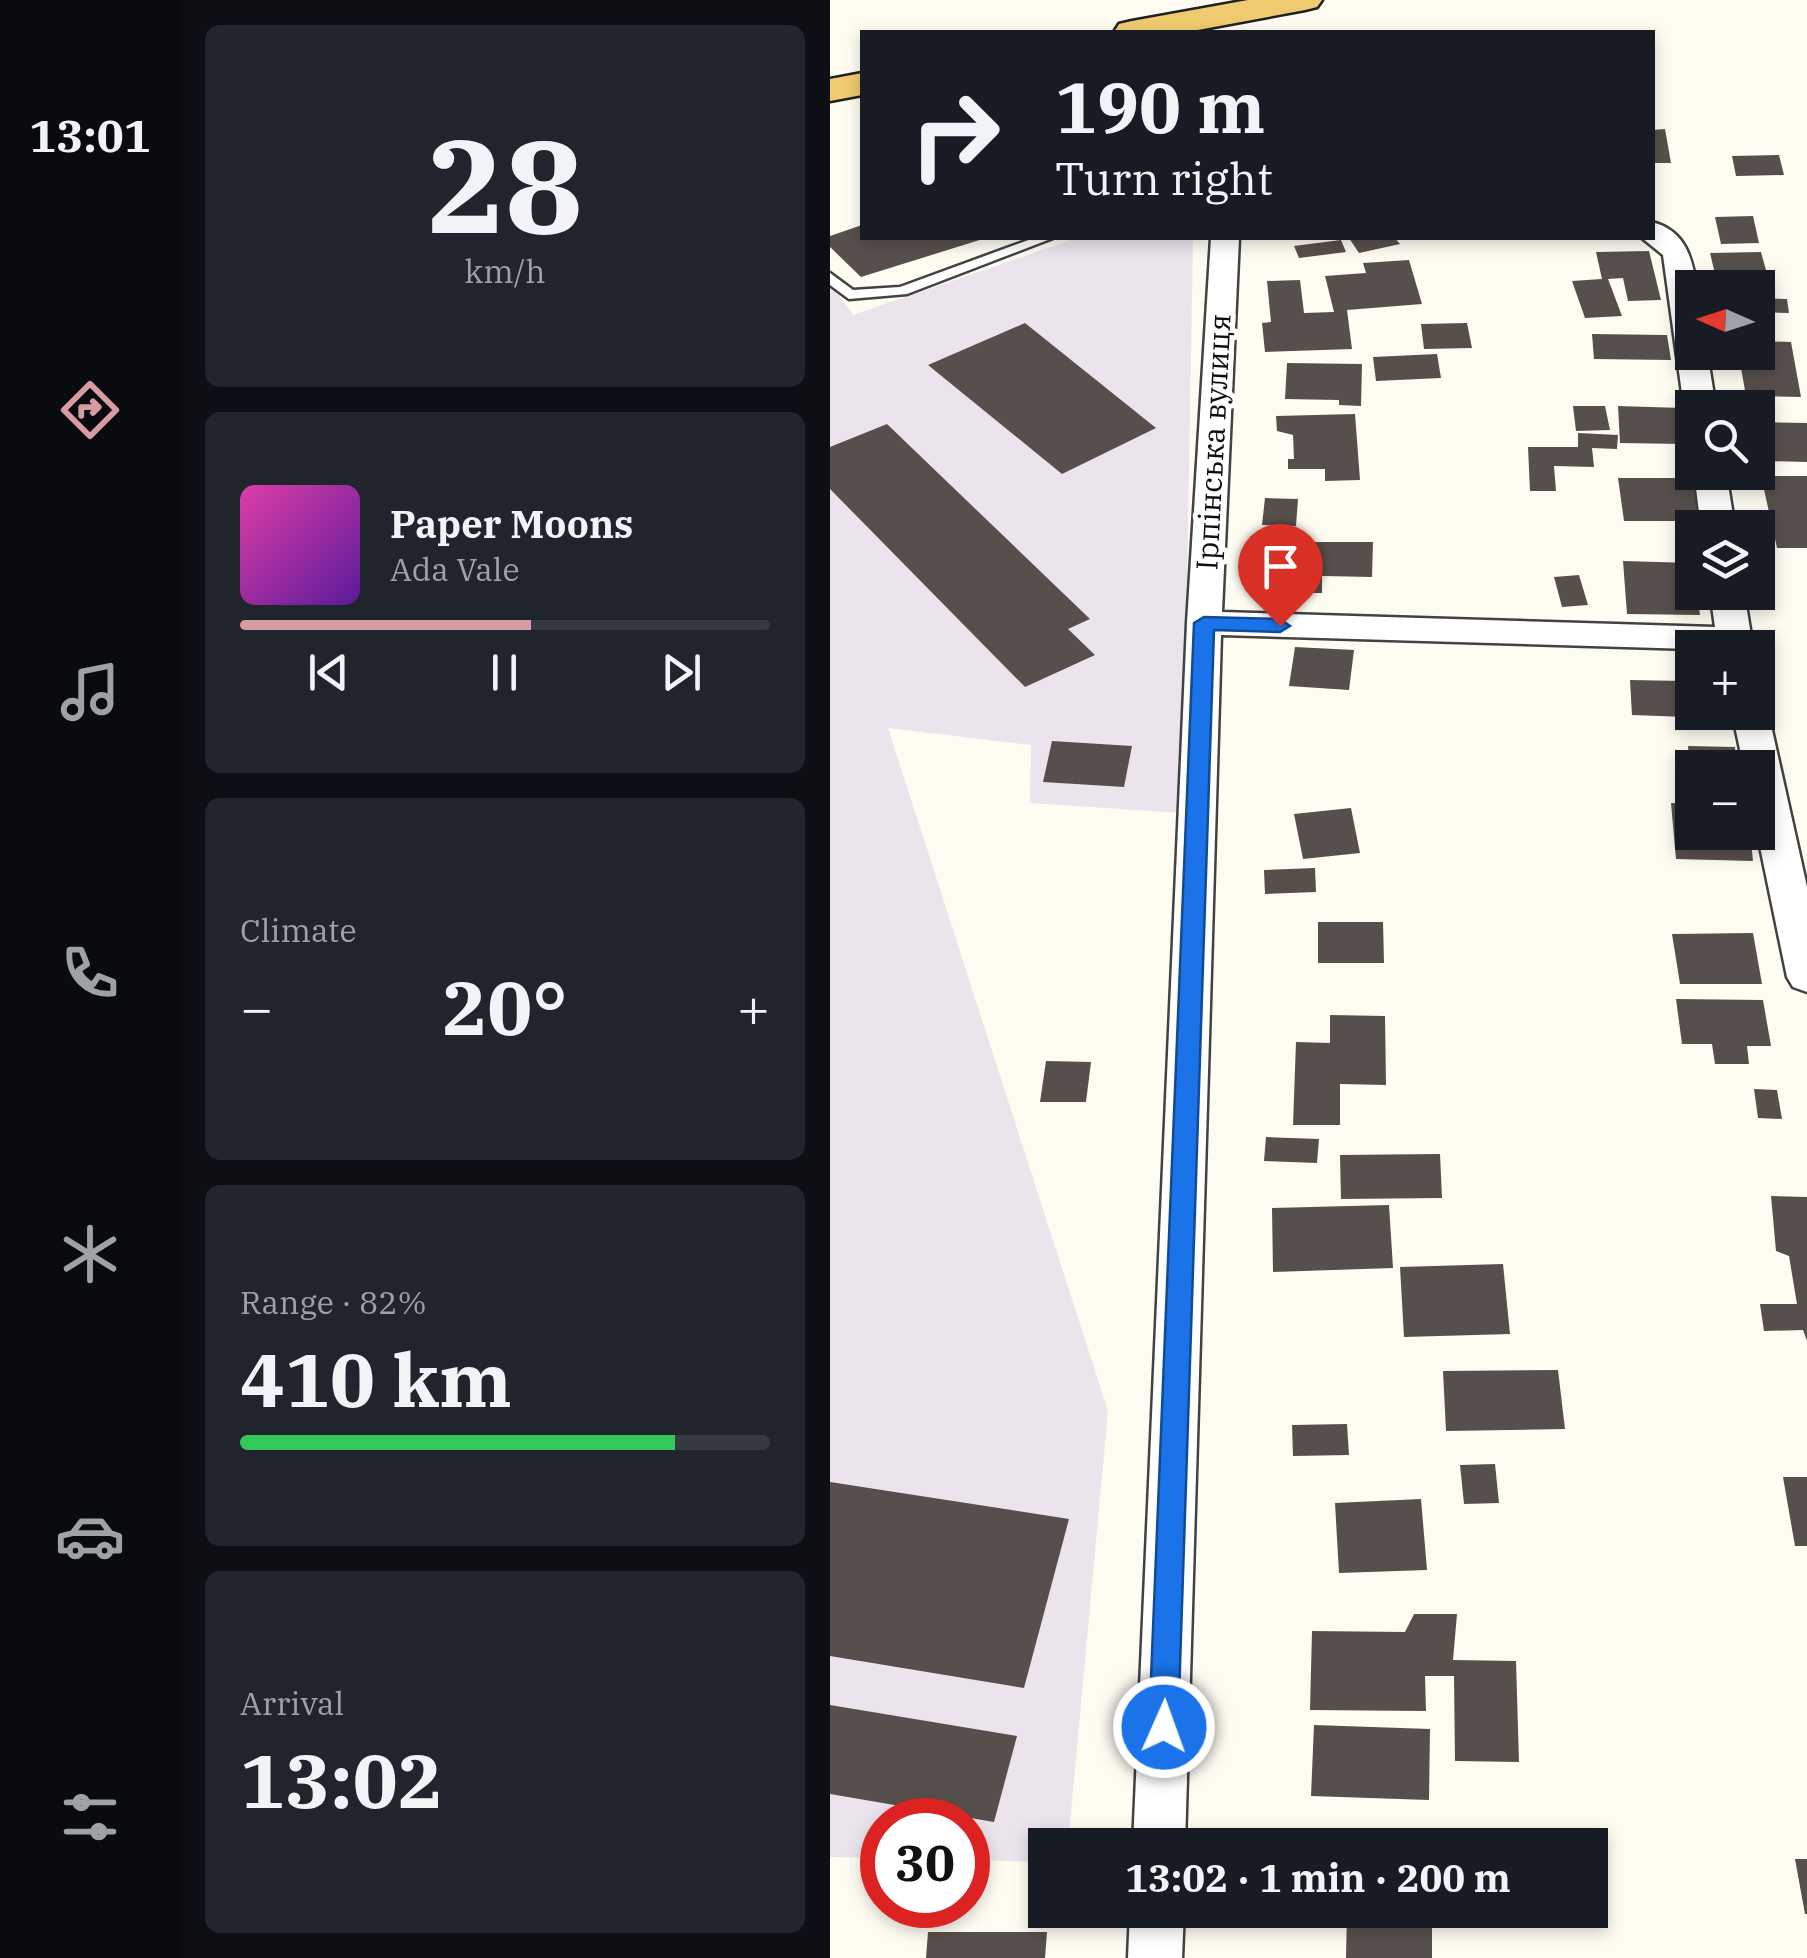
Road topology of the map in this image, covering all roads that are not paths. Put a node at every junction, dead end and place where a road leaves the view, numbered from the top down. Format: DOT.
graph roads {
  1 [pos="1306,0"];
  2 [pos="1233,23"];
  3 [pos="1154,30"];
  4 [pos="860,84"];
  5 [pos="830,90"];
  6 [pos="1655,233"];
  7 [pos="1041,240"];
  8 [pos="1225,240"];
  9 [pos="830,277"];
  10 [pos="1697,390"];
  11 [pos="1204,623"];
  12 [pos="1675,641"];
  13 [pos="1754,730"];
  14 [pos="1807,978"];
  15 [pos="1160,1828"];
  16 [pos="1156,1928"];
  17 [pos="1155,1958"];
  1 -- 2 [label="main road"];
  2 -- 3 [label="main road"];
  4 -- 5 [label="main road"];
  6 -- 10 [label="street"];
  7 -- 9 [label="lane"];
  8 -- 11 [label="street, Ірпінська вулиця"];
  11 -- 12 [label="street"];
  11 -- 15 [label="street, Ірпінська вулиця"];
  13 -- 14 [label="street"];
  16 -- 17 [label="street"];
}
